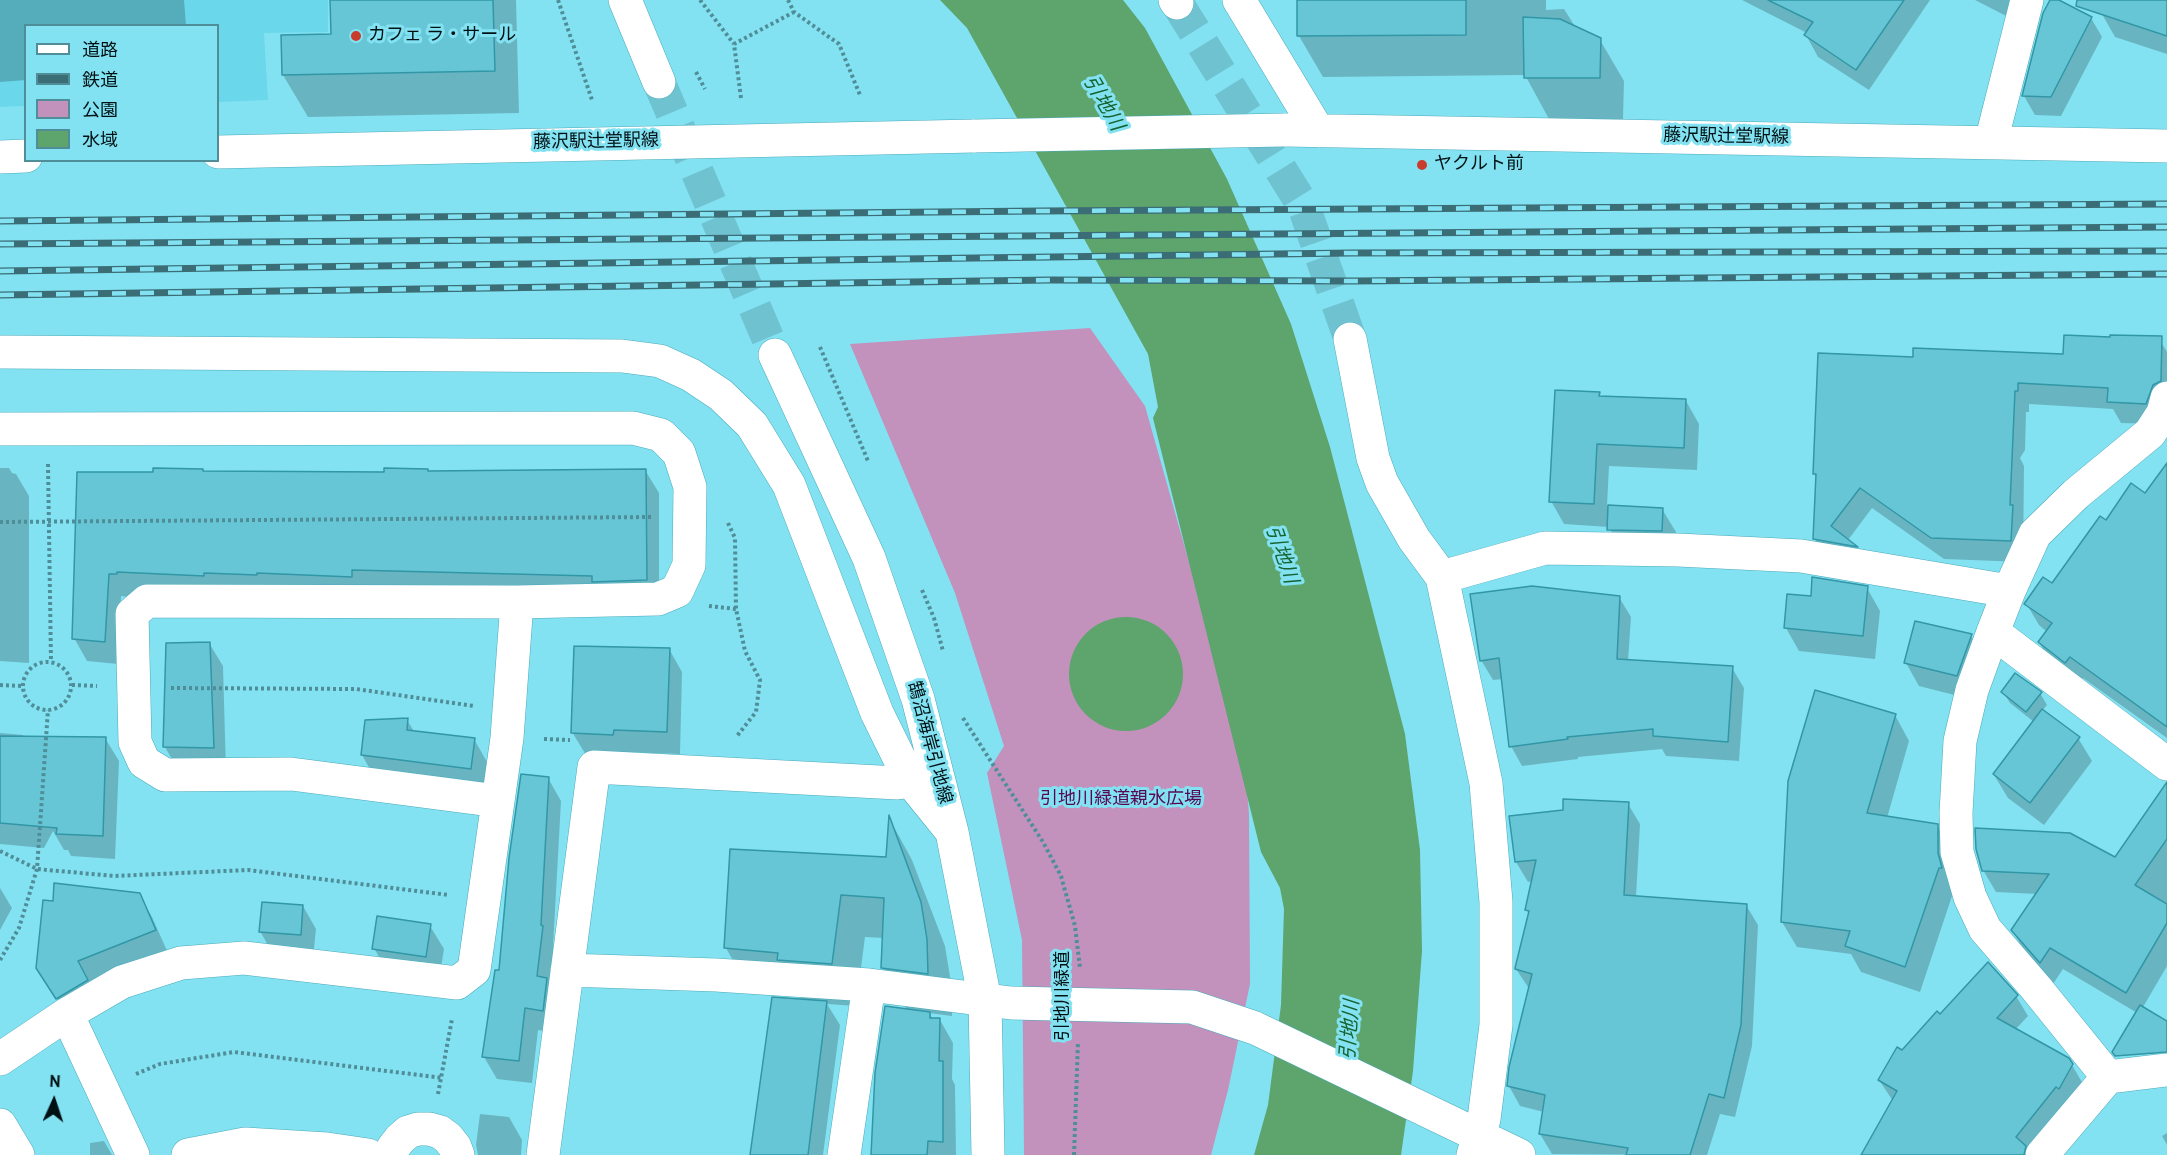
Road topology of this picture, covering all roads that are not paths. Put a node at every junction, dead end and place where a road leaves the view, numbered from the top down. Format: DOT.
graph roads {
  1 [pos="625,0"];
  2 [pos="1239,0"];
  3 [pos="2028,0"];
  4 [pos="659,82"];
  5 [pos="1318,131"];
  6 [pos="1991,142"];
  7 [pos="2167,146"];
  8 [pos="219,152"];
  9 [pos="24,156"];
  10 [pos="0,157"];
  11 [pos="1350,339"];
  12 [pos="0,352"];
  13 [pos="775,355"];
  14 [pos="2167,398"];
  15 [pos="0,429"];
  16 [pos="1442,577"];
  17 [pos="2009,591"];
  18 [pos="517,602"];
  19 [pos="1993,632"];
  20 [pos="2167,764"];
  21 [pos="910,780"];
  22 [pos="498,801"];
  23 [pos="952,832"];
  24 [pos="567,970"];
  25 [pos="869,985"];
  26 [pos="985,1000"];
  27 [pos="67,1014"];
  28 [pos="0,1059"];
  29 [pos="2167,1070"];
  30 [pos="2108,1077"];
  31 [pos="0,1125"];
  32 [pos="1476,1145"];
  33 [pos="18,1155"];
  34 [pos="133,1155"];
  35 [pos="188,1155"];
  36 [pos="368,1155"];
  37 [pos="392,1155"];
  38 [pos="458,1155"];
  39 [pos="543,1155"];
  40 [pos="844,1155"];
  41 [pos="988,1155"];
  42 [pos="1519,1155"];
  43 [pos="2042,1155"];
  1 -- 4 [label="street"];
  2 -- 5 [label="street"];
  3 -- 6 [label="street"];
  5 -- 6 [label="street, 藤沢駅辻堂駅線"];
  5 -- 8 [label="street, 藤沢駅辻堂駅線, bridge"];
  6 -- 7 [label="street, 藤沢駅辻堂駅線"];
  9 -- 10 [label="street"];
  11 -- 16 [label="street"];
  12 -- 21 [label="street"];
  13 -- 23 [label="street, 鵠沼海岸引地線"];
  14 -- 17 [label="street"];
  15 -- 18 [label="street"];
  16 -- 17 [label="street"];
  16 -- 32 [label="street"];
  17 -- 19 [label="street"];
  18 -- 22 [label="street"];
  18 -- 22 [label="street"];
  19 -- 20 [label="street"];
  19 -- 30 [label="street"];
  21 -- 23 [label="street"];
  21 -- 24 [label="street"];
  22 -- 27 [label="street"];
  23 -- 26 [label="street, 鵠沼海岸引地線"];
  24 -- 25 [label="street"];
  24 -- 39 [label="street"];
  25 -- 26 [label="street"];
  25 -- 40 [label="street"];
  26 -- 32 [label="street"];
  26 -- 41 [label="street, 鵠沼海岸引地線"];
  27 -- 28 [label="street"];
  27 -- 34 [label="street"];
  29 -- 30 [label="street"];
  30 -- 43 [label="street"];
  31 -- 33 [label="street"];
  32 -- 42 [label="street"];
  35 -- 36 [label="street"];
  37 -- 38 [label="street"];
}
